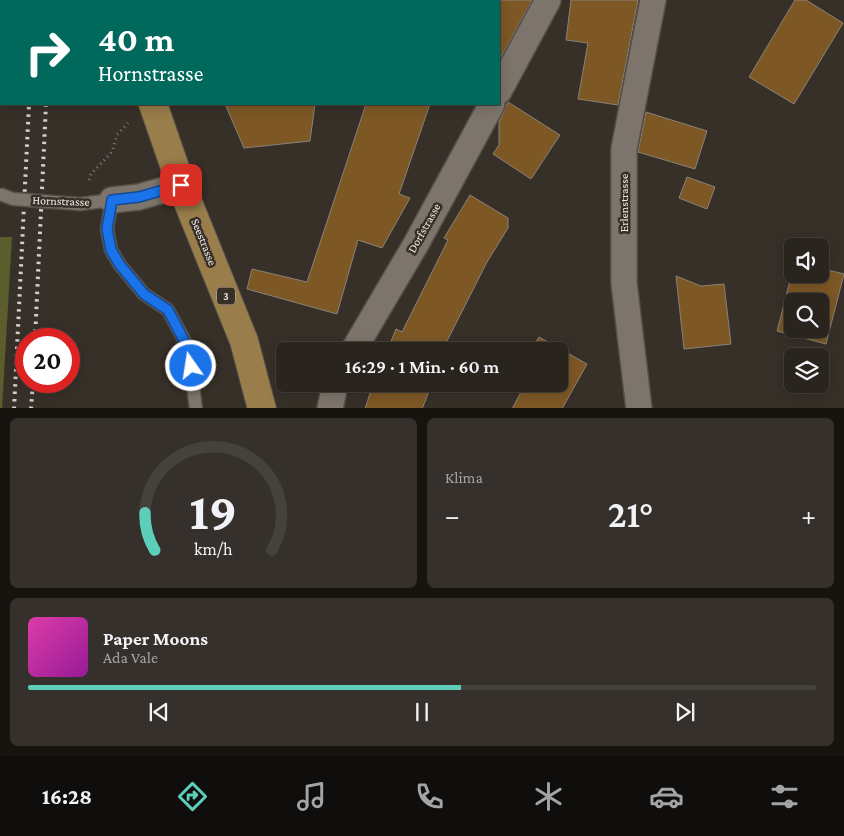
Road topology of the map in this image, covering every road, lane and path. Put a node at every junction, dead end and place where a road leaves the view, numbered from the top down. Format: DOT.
graph roads {
  1 [pos="548,0"];
  2 [pos="653,0"];
  3 [pos="500,89"];
  4 [pos="154,105"];
  5 [pos="491,105"];
  6 [pos="181,185"];
  7 [pos="0,194"];
  8 [pos="112,200"];
  9 [pos="80,204"];
  10 [pos="358,342"];
  11 [pos="333,392"];
  12 [pos="196,408"];
  13 [pos="262,408"];
  14 [pos="330,408"];
  15 [pos="639,408"];
  1 -- 3 [label="street"];
  2 -- 15 [label="street, Erlenstrasse"];
  4 -- 6 [label="main road, Seestrasse / 3"];
  4 -- 9 [label="path"];
  5 -- 10 [label="street, Dorfstrasse"];
  6 -- 8 [label="street, Hornstrasse"];
  6 -- 13 [label="main road, Seestrasse / 3"];
  7 -- 9 [label="lane, Hornstrasse, bridge"];
  8 -- 9 [label="lane, Hornstrasse"];
  8 -- 12 [label="lane"];
  11 -- 14 [label="street"];
}
